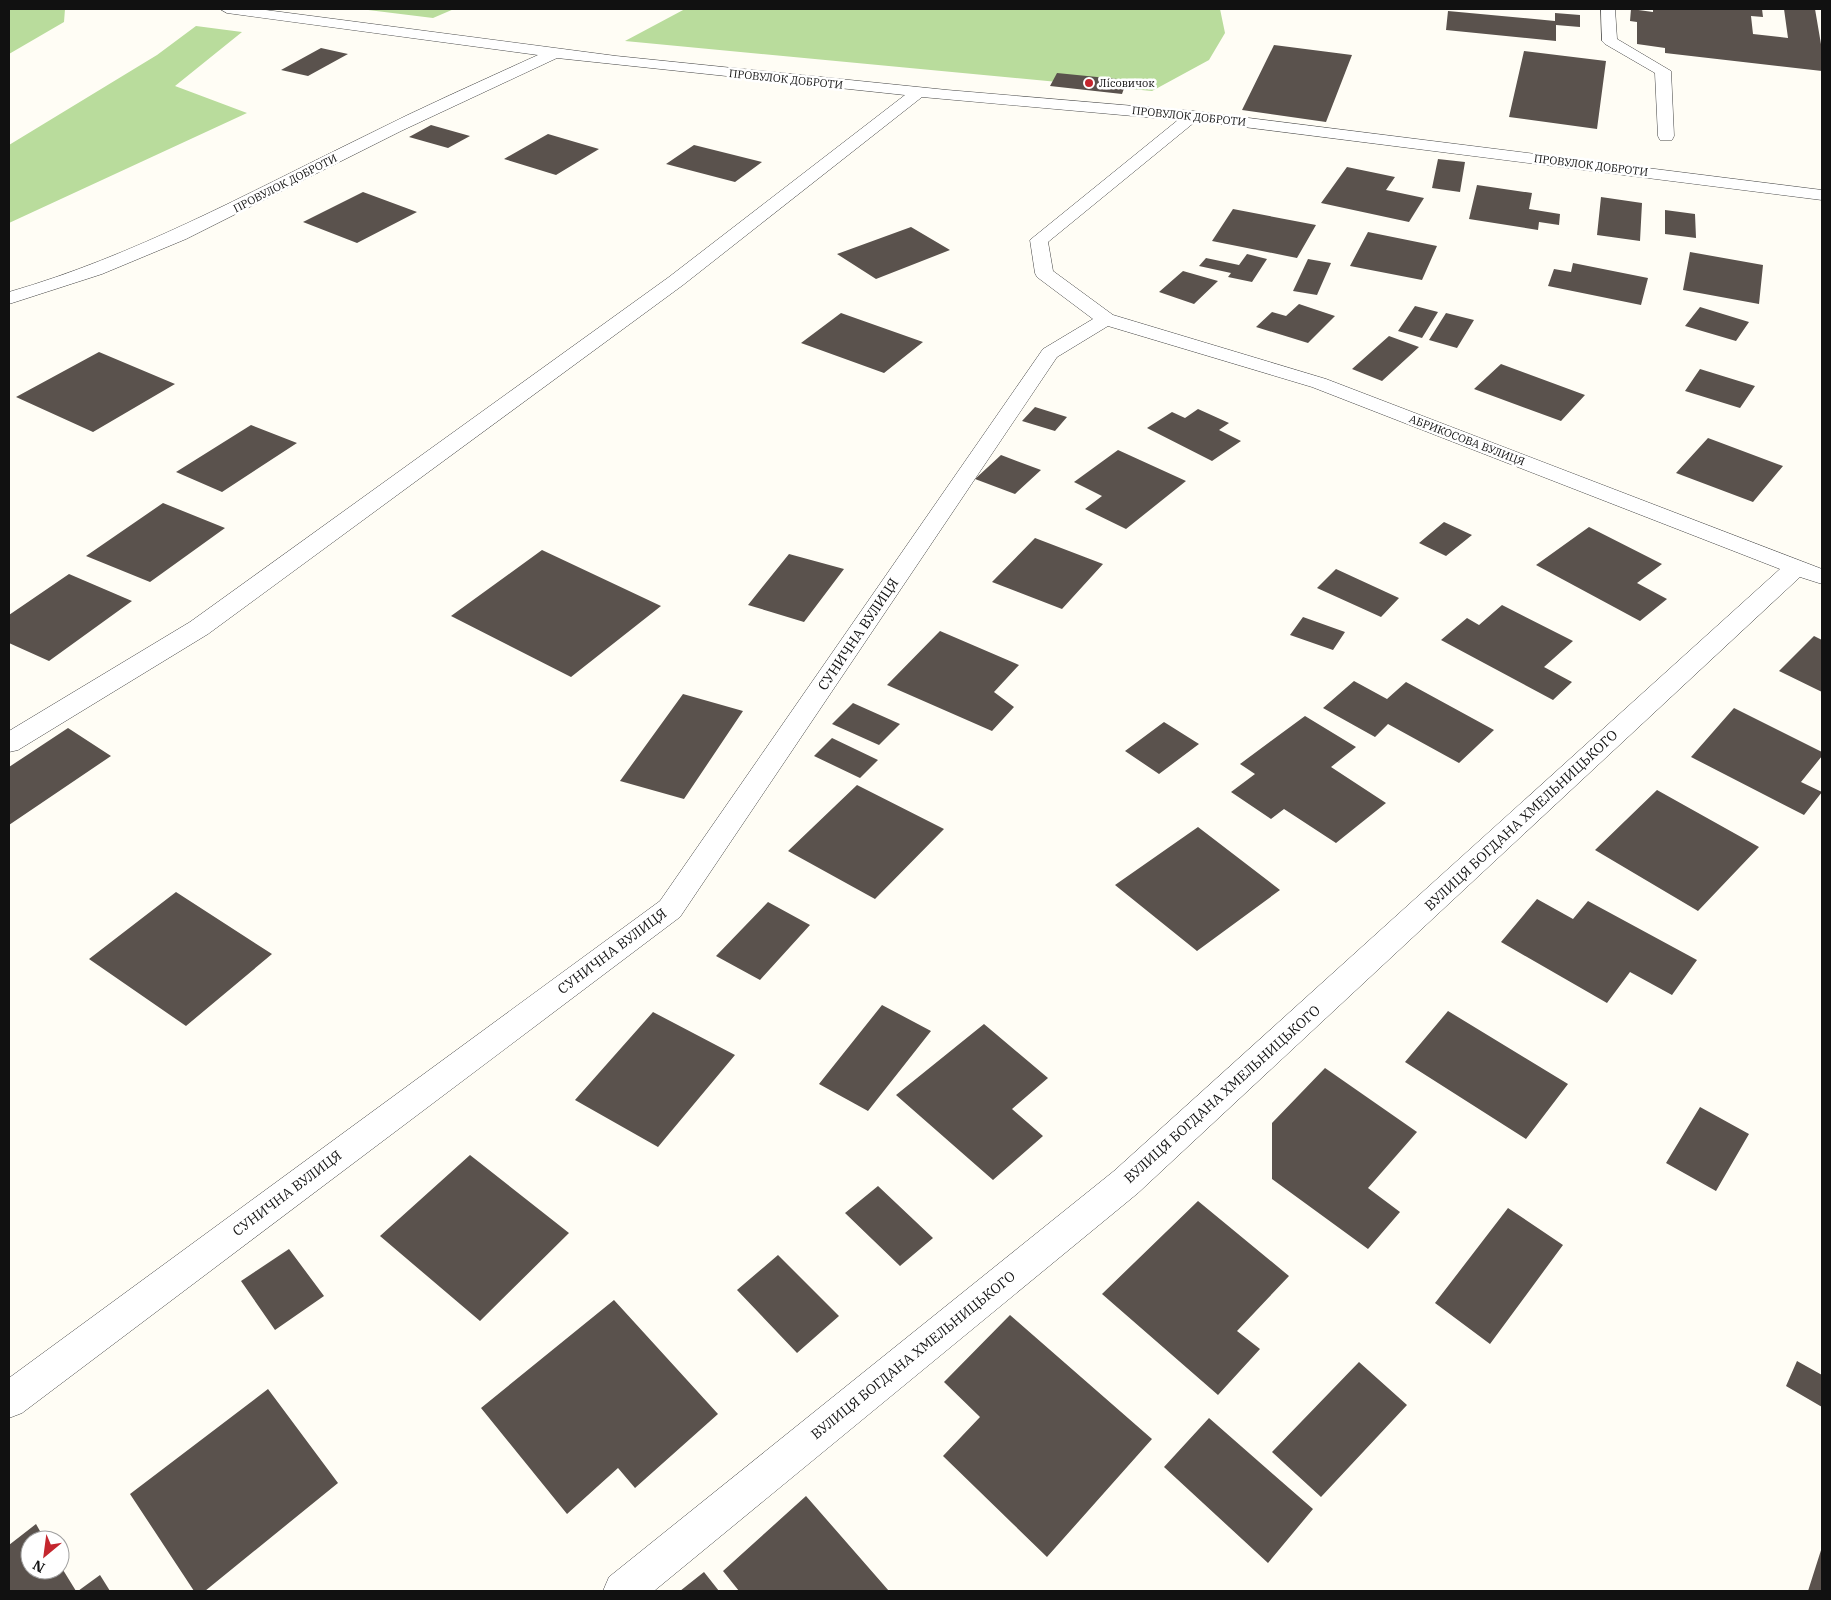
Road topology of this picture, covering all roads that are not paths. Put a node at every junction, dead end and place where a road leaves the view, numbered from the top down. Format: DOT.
graph roads {
  1 [pos="228,9"];
  2 [pos="1608,9"];
  3 [pos="555,53"];
  4 [pos="919,92"];
  5 [pos="1193,116"];
  6 [pos="1666,136"];
  7 [pos="1822,195"];
  8 [pos="9,298"];
  9 [pos="1106,319"];
  10 [pos="1809,572"];
  11 [pos="9,744"];
  12 [pos="9,1400"];
  13 [pos="623,1591"];
  1 -- 3 [label="street, ПРОВУЛОК ДОБРОТИ"];
  2 -- 6 [label="street"];
  3 -- 4 [label="street, ПРОВУЛОК ДОБРОТИ"];
  3 -- 8 [label="street, ПРОВУЛОК ДОБРОТИ"];
  4 -- 5 [label="street, ПРОВУЛОК ДОБРОТИ"];
  4 -- 11 [label="street"];
  5 -- 7 [label="street, ПРОВУЛОК ДОБРОТИ"];
  5 -- 9 [label="street, АБРИКОСОВА ВУЛИЦЯ"];
  9 -- 10 [label="street, АБРИКОСОВА ВУЛИЦЯ"];
  9 -- 12 [label="street, СУНИЧНА ВУЛИЦЯ"];
  10 -- 13 [label="street, ВУЛИЦЯ БОГДАНА ХМЕЛЬНИЦЬКОГО"];
}
